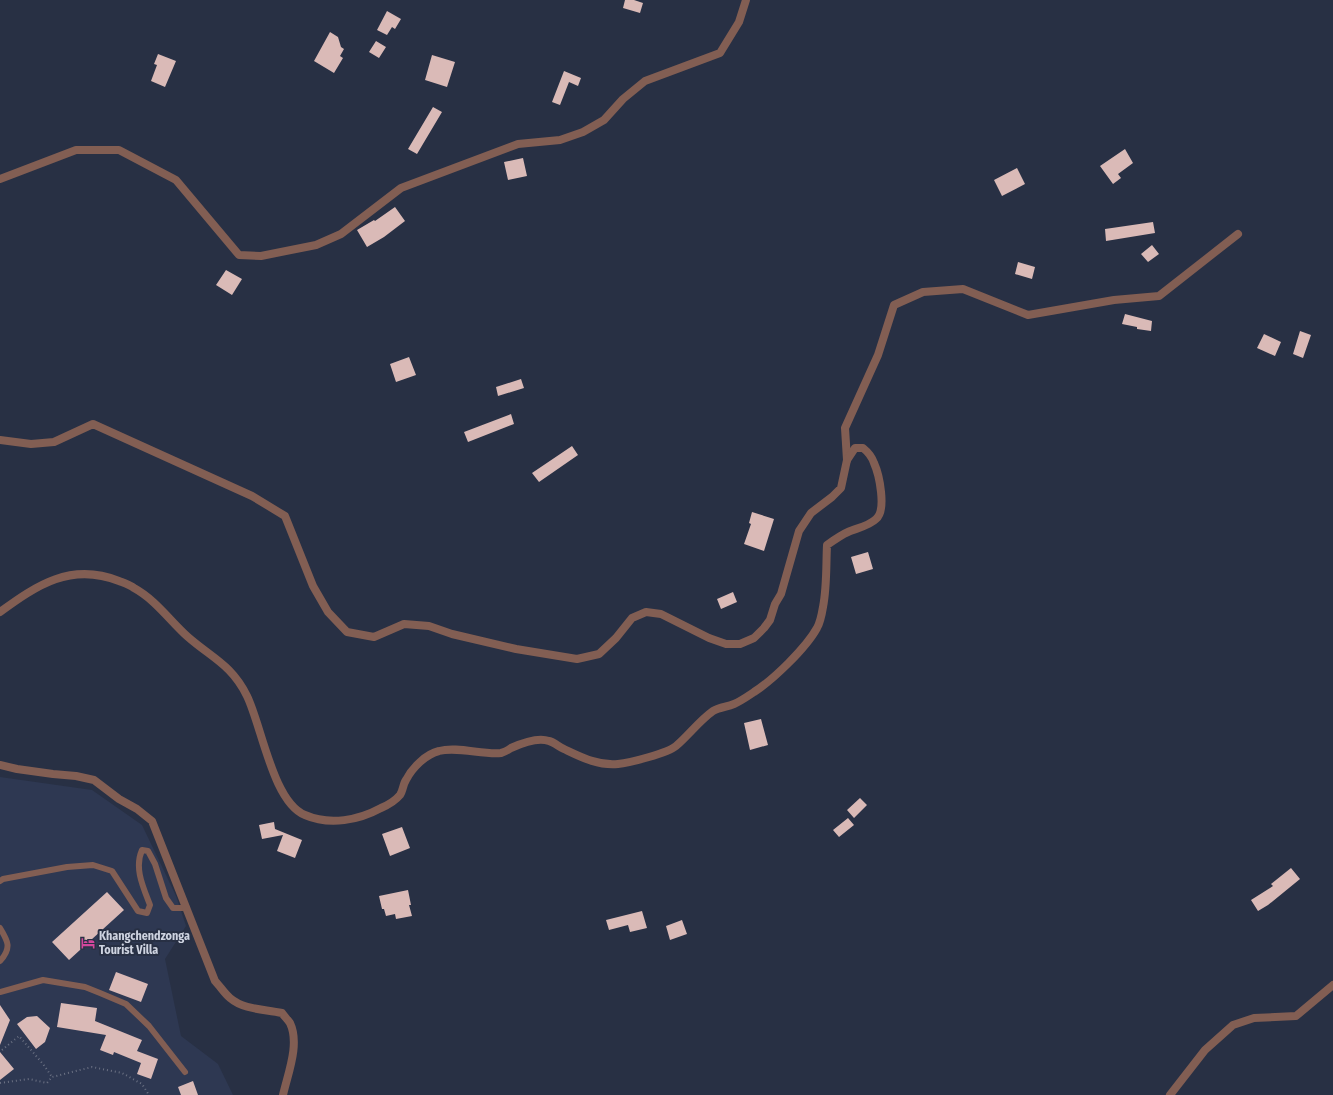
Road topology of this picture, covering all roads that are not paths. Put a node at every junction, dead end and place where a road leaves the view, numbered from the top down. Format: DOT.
graph roads {
  1 [pos="746,0"];
  2 [pos="0,179"];
  3 [pos="1238,234"];
  4 [pos="0,440"];
  5 [pos="847,460"];
  6 [pos="0,612"];
  7 [pos="0,765"];
  8 [pos="0,881"];
  9 [pos="187,908"];
  10 [pos="0,928"];
  11 [pos="0,961"];
  12 [pos="1333,985"];
  13 [pos="0,992"];
  14 [pos="185,1072"];
  15 [pos="1172,1094"];
  16 [pos="283,1095"];
  1 -- 2 [label="street"];
  3 -- 5 [label="street"];
  4 -- 5 [label="street"];
  5 -- 6 [label="street"];
  7 -- 9 [label="street"];
  8 -- 9 [label="lane"];
  9 -- 16 [label="street"];
  10 -- 11 [label="lane"];
  12 -- 15 [label="street"];
  13 -- 14 [label="lane"];
}
